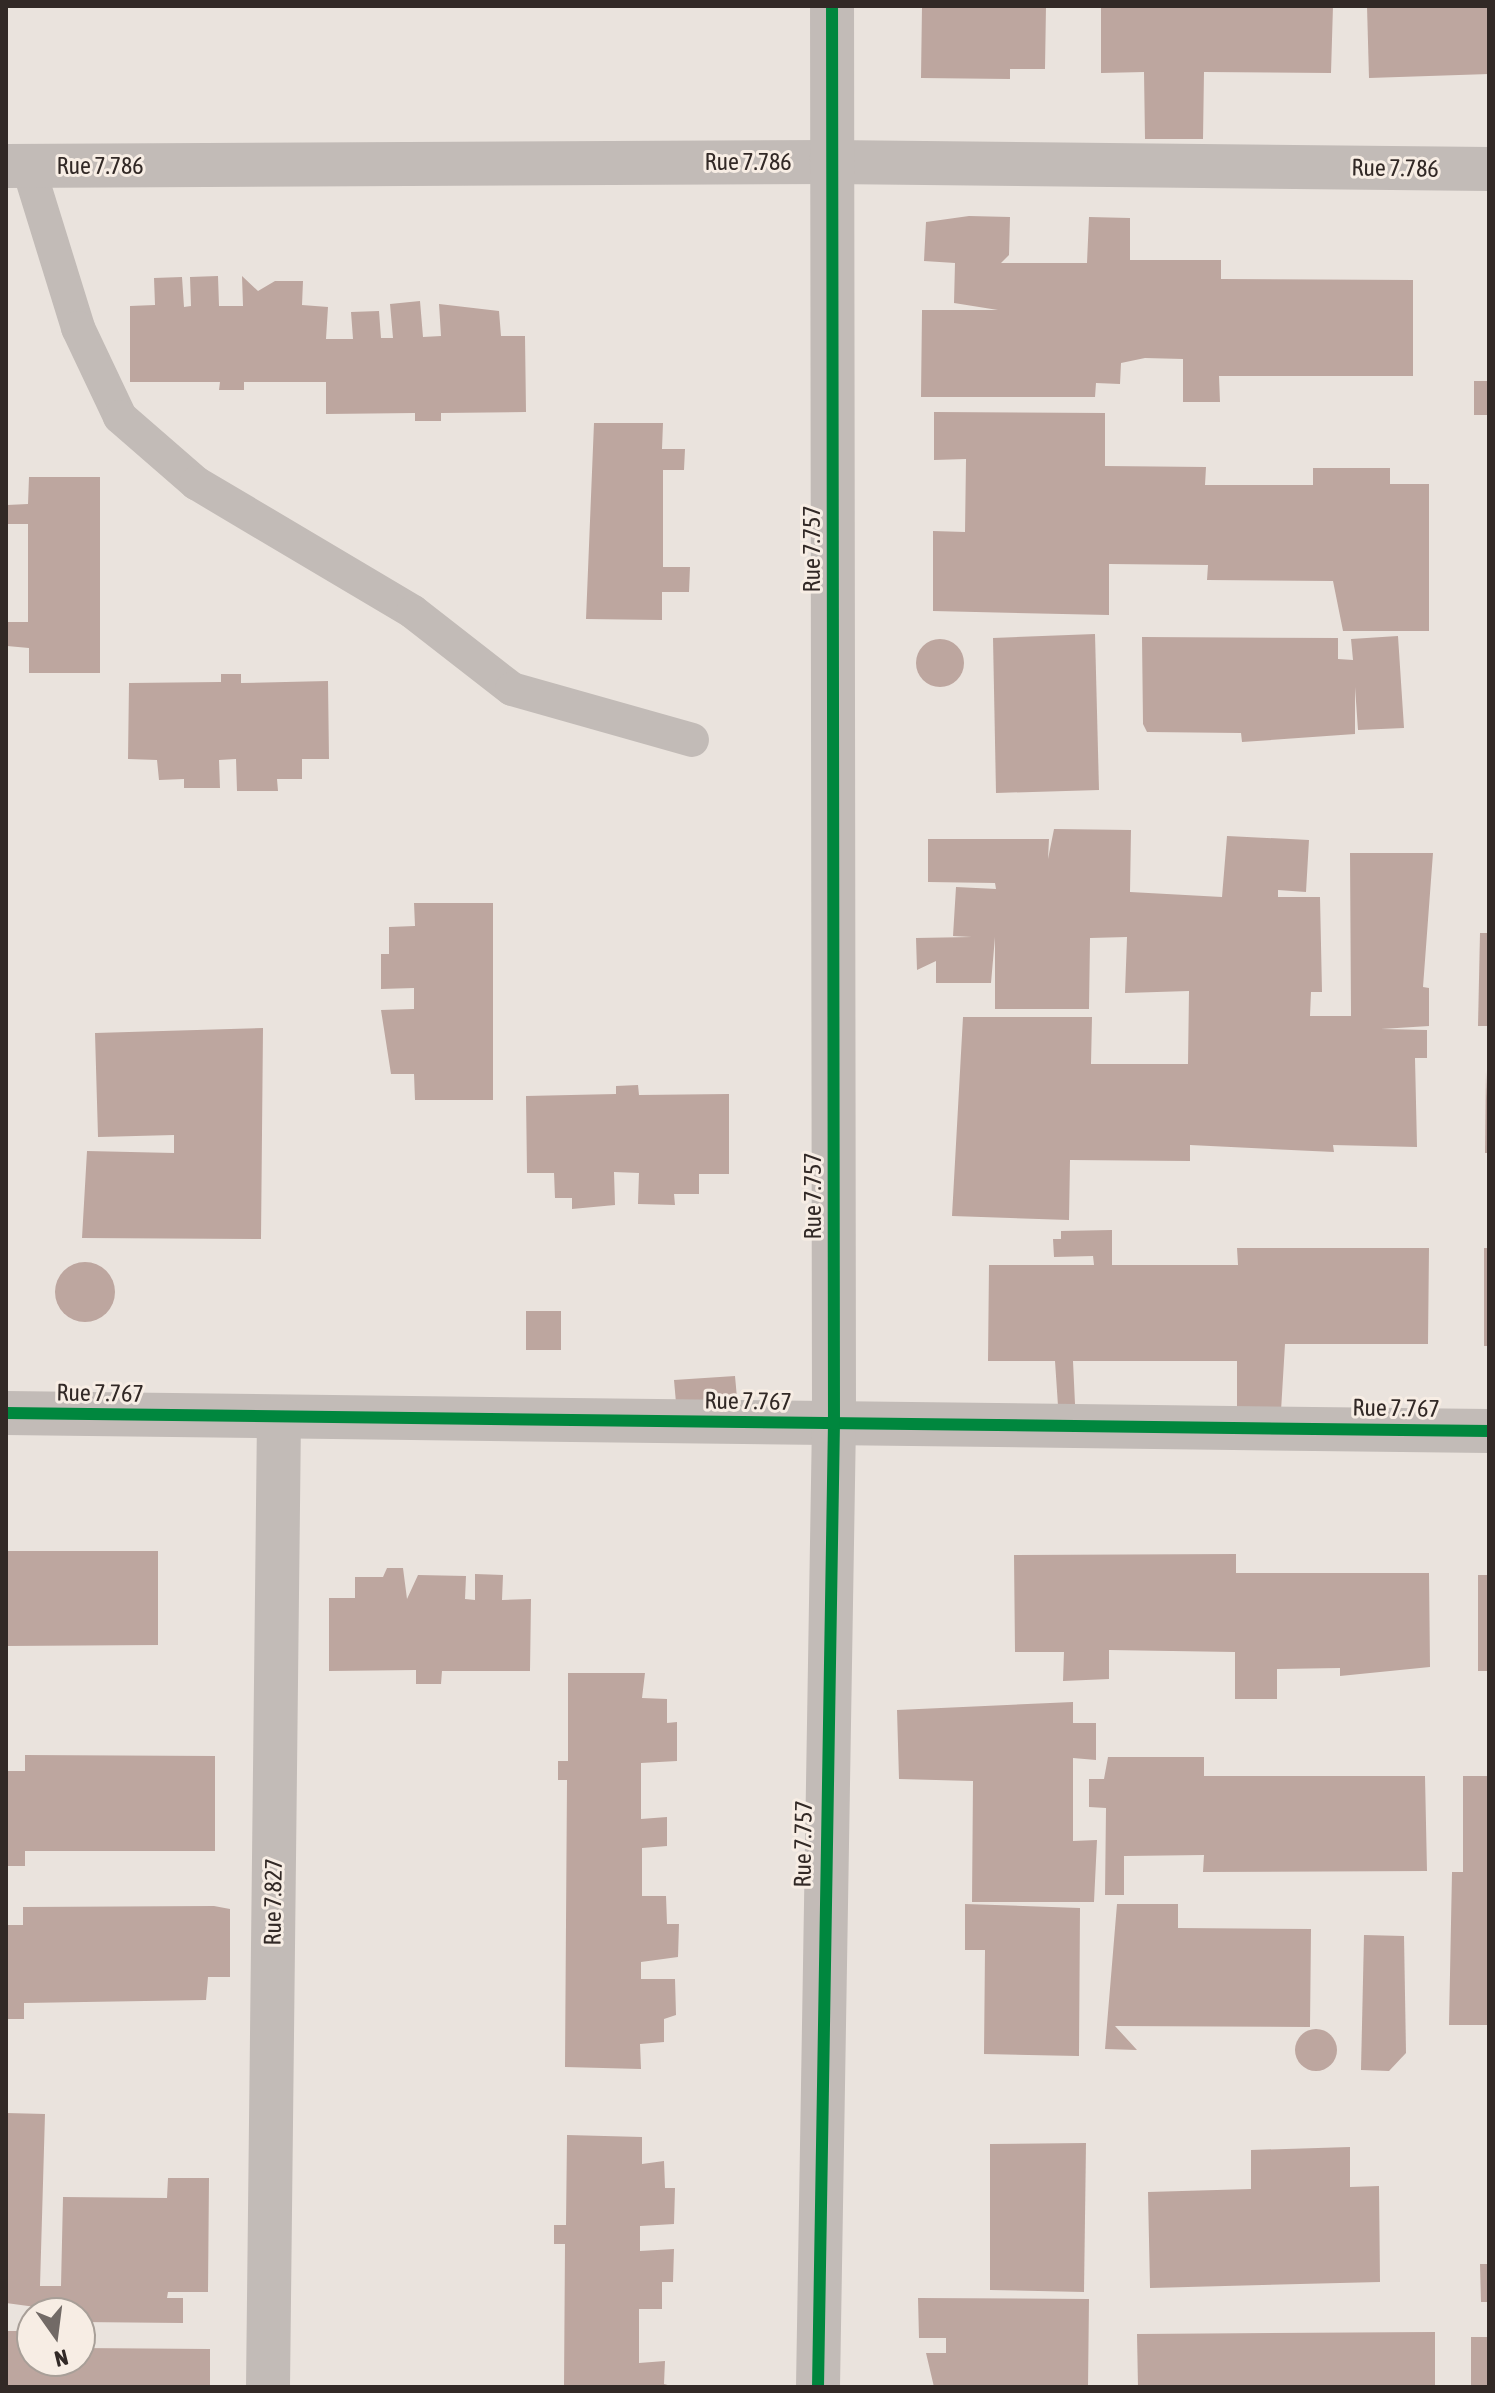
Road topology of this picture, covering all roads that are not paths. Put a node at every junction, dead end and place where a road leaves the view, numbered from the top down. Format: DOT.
graph roads {
  1 [pos="832,6"];
  2 [pos="831,162"];
  3 [pos="17,166"];
  4 [pos="1489,169"];
  5 [pos="692,740"];
  6 [pos="6,1413"];
  7 [pos="279,1417"];
  8 [pos="834,1424"];
  9 [pos="1489,1431"];
  10 [pos="268,2387"];
  11 [pos="818,2387"];
  1 -- 2 [label="street, Rue 7.757"];
  2 -- 3 [label="street, Rue 7.786"];
  2 -- 4 [label="street, Rue 7.786"];
  2 -- 8 [label="street, Rue 7.757"];
  3 -- 5 [label="lane"];
  6 -- 7 [label="street, Rue 7.767"];
  7 -- 8 [label="street, Rue 7.767"];
  7 -- 10 [label="street, Rue 7.827"];
  8 -- 9 [label="street, Rue 7.767"];
  8 -- 11 [label="street, Rue 7.757"];
}
